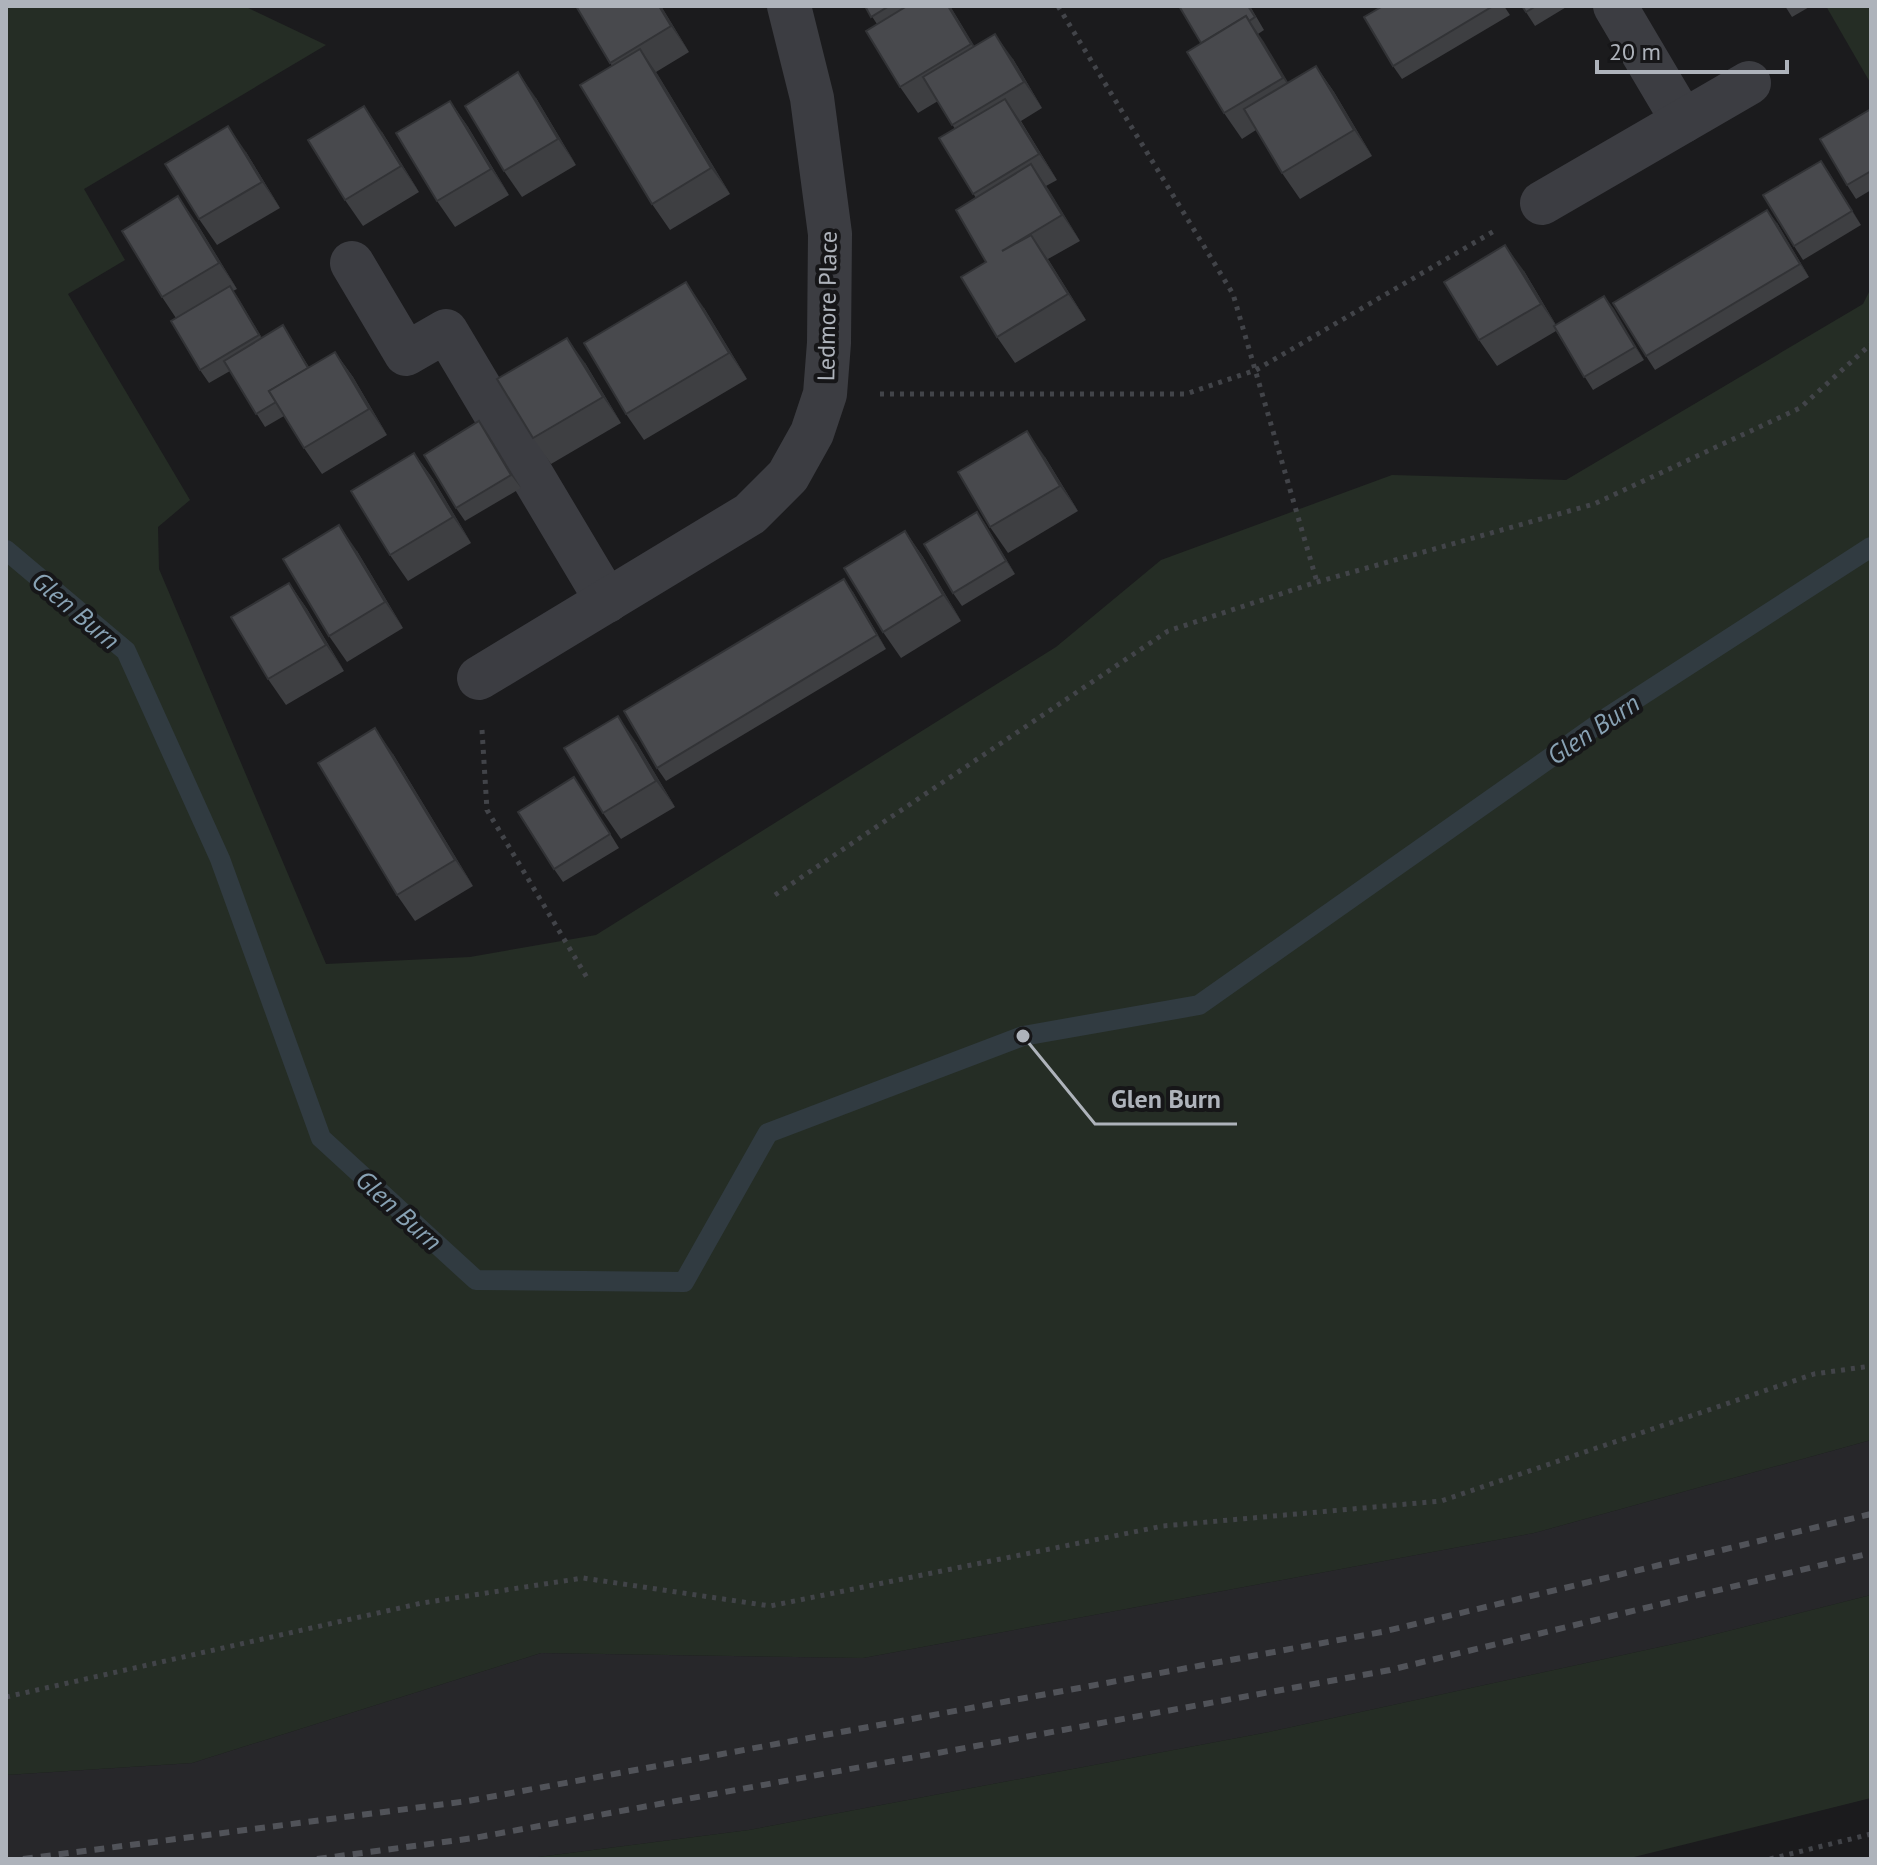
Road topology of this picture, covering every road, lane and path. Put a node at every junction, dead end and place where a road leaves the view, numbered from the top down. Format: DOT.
graph roads {
  1 [pos="789,6"];
  2 [pos="1058,6"];
  3 [pos="1615,6"];
  4 [pos="1749,83"];
  5 [pos="1683,121"];
  6 [pos="1542,203"];
  7 [pos="352,263"];
  8 [pos="1871,344"];
  9 [pos="1256,370"];
  10 [pos="825,394"];
  11 [pos="1317,582"];
  12 [pos="607,601"];
  13 [pos="479,678"];
  14 [pos="775,895"];
  15 [pos="589,981"];
  16 [pos="1871,1366"];
  17 [pos="6,1697"];
  18 [pos="1871,1834"];
  19 [pos="1770,1859"];
  1 -- 10 [label="street, Ledmore Place"];
  2 -- 9 [label="path"];
  3 -- 5 [label="street"];
  4 -- 5 [label="street"];
  5 -- 6 [label="street"];
  6 -- 9 [label="path"];
  7 -- 12 [label="street"];
  8 -- 11 [label="path"];
  9 -- 10 [label="path"];
  9 -- 11 [label="path"];
  10 -- 12 [label="street, Ledmore Place"];
  11 -- 14 [label="path"];
  12 -- 13 [label="street, Ledmore Place"];
  13 -- 15 [label="path"];
  16 -- 17 [label="path"];
  18 -- 19 [label="path"];
}
